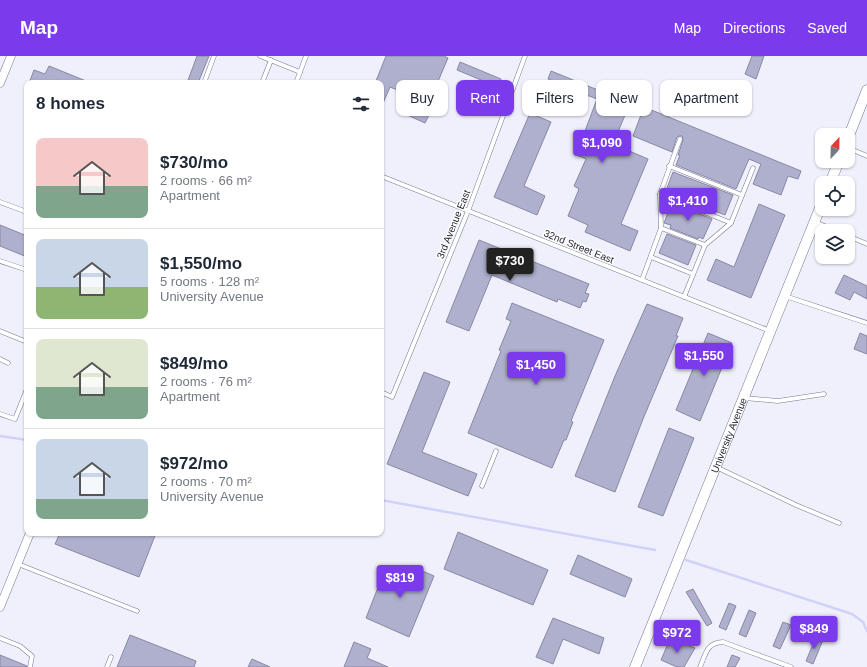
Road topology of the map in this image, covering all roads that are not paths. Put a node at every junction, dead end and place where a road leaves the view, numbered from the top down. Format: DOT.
graph roads {
  1 [pos="11,56"];
  2 [pos="214,56"];
  3 [pos="260,56"];
  4 [pos="306,56"];
  5 [pos="525,56"];
  6 [pos="270,60"];
  7 [pos="300,72"];
  8 [pos="205,80"];
  9 [pos="263,80"];
  10 [pos="297,80"];
  11 [pos="0,83"];
  12 [pos="867,90"];
  13 [pos="852,128"];
  14 [pos="680,139"];
  15 [pos="855,151"];
  16 [pos="867,156"];
  17 [pos="669,166"];
  18 [pos="753,168"];
  19 [pos="384,177"];
  20 [pos="660,194"];
  21 [pos="742,195"];
  22 [pos="0,202"];
  23 [pos="24,211"];
  24 [pos="468,211"];
  25 [pos="817,216"];
  26 [pos="815,221"];
  27 [pos="731,222"];
  28 [pos="822,224"];
  29 [pos="661,228"];
  30 [pos="855,239"];
  31 [pos="867,244"];
  32 [pos="705,245"];
  33 [pos="651,257"];
  34 [pos="0,261"];
  35 [pos="24,269"];
  36 [pos="693,274"];
  37 [pos="642,280"];
  38 [pos="785,296"];
  39 [pos="684,297"];
  40 [pos="867,324"];
  41 [pos="0,331"];
  42 [pos="771,331"];
  43 [pos="24,341"];
  44 [pos="0,360"];
  45 [pos="8,363"];
  46 [pos="384,393"];
  47 [pos="824,394"];
  48 [pos="24,396"];
  49 [pos="744,398"];
  50 [pos="0,414"];
  51 [pos="496,451"];
  52 [pos="716,467"];
  53 [pos="482,486"];
  54 [pos="839,523"];
  55 [pos="29,536"];
  56 [pos="18,564"];
  57 [pos="0,607"];
  58 [pos="137,611"];
  59 [pos="0,638"];
  60 [pos="111,657"];
  61 [pos="30,667"];
  62 [pos="107,667"];
  63 [pos="635,667"];
  64 [pos="700,667"];
  65 [pos="790,667"];
  1 -- 11 [label="street"];
  2 -- 8 [label="lane"];
  3 -- 6 [label="lane"];
  4 -- 7 [label="lane"];
  5 -- 24 [label="lane, 3rd Avenue East"];
  6 -- 7 [label="lane"];
  6 -- 9 [label="lane"];
  7 -- 10 [label="lane"];
  12 -- 13 [label="street"];
  14 -- 17 [label="lane"];
  15 -- 16 [label="lane"];
  17 -- 20 [label="lane"];
  17 -- 21 [label="lane"];
  18 -- 21 [label="lane"];
  19 -- 24 [label="lane, 32nd Street East"];
  20 -- 27 [label="lane"];
  20 -- 29 [label="lane"];
  21 -- 27 [label="lane"];
  22 -- 23 [label="lane"];
  24 -- 37 [label="lane, 32nd Street East"];
  24 -- 46 [label="lane, 3rd Avenue East"];
  25 -- 26 [label="street, University Avenue"];
  26 -- 28 [label="lane"];
  26 -- 38 [label="street, University Avenue"];
  27 -- 32 [label="lane"];
  29 -- 32 [label="lane"];
  29 -- 33 [label="lane"];
  30 -- 31 [label="lane"];
  32 -- 36 [label="lane"];
  33 -- 36 [label="lane"];
  33 -- 37 [label="lane"];
  34 -- 35 [label="lane"];
  36 -- 39 [label="lane"];
  37 -- 39 [label="lane, 32nd Street East"];
  38 -- 40 [label="lane"];
  38 -- 42 [label="street, University Avenue"];
  39 -- 42 [label="lane, 32nd Street East"];
  41 -- 43 [label="lane"];
  42 -- 49 [label="street, University Avenue"];
  44 -- 45 [label="lane"];
  47 -- 49 [label="lane"];
  48 -- 50 [label="lane"];
  49 -- 52 [label="street, University Avenue"];
  51 -- 53 [label="lane"];
  52 -- 54 [label="lane"];
  52 -- 63 [label="street, University Avenue"];
  55 -- 56 [label="street"];
  56 -- 57 [label="street"];
  56 -- 58 [label="lane"];
  59 -- 61 [label="lane"];
  60 -- 62 [label="lane"];
  64 -- 65 [label="lane"];
}
